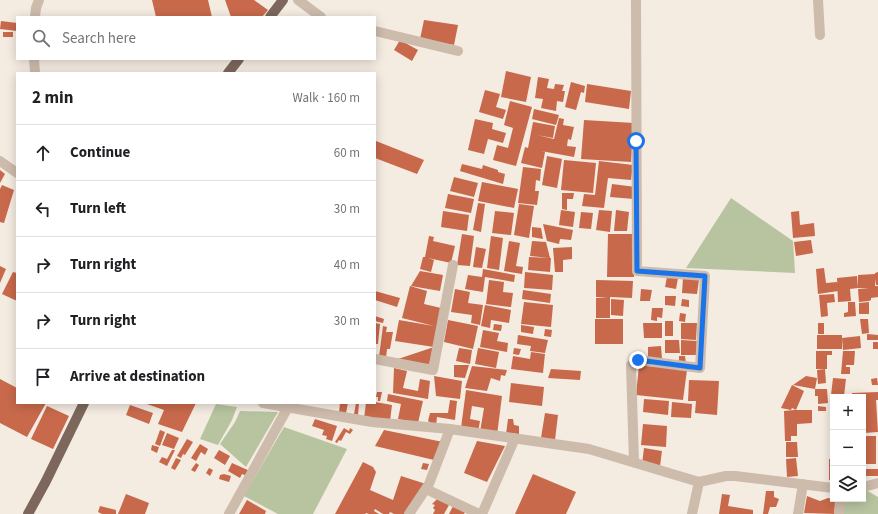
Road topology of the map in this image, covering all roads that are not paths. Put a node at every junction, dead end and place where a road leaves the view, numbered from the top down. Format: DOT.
graph roads {
  1 [pos="39,0"];
  2 [pos="283,0"];
  3 [pos="298,0"];
  4 [pos="636,0"];
  5 [pos="818,0"];
  6 [pos="35,16"];
  7 [pos="271,16"];
  8 [pos="320,16"];
  9 [pos="376,31"];
  10 [pos="820,35"];
  11 [pos="458,51"];
  12 [pos="34,60"];
  13 [pos="237,60"];
  14 [pos="35,72"];
  15 [pos="229,72"];
  16 [pos="0,162"];
  17 [pos="16,172"];
  18 [pos="453,265"];
  19 [pos="376,359"];
  20 [pos="84,404"];
  21 [pos="269,404"];
  22 [pos="288,407"];
  23 [pos="450,429"];
  24 [pos="515,438"];
  25 [pos="634,462"];
  26 [pos="699,482"];
  27 [pos="878,483"];
  28 [pos="803,484"];
  29 [pos="866,486"];
  30 [pos="830,488"];
  31 [pos="426,489"];
  32 [pos="840,502"];
  33 [pos="31,512"];
  34 [pos="229,514"];
  35 [pos="409,514"];
  36 [pos="480,514"];
  37 [pos="692,514"];
  38 [pos="798,514"];
  39 [pos="839,514"];
  1 -- 6 [label="street"];
  2 -- 7 [label="main road"];
  3 -- 8 [label="street"];
  4 -- 25 [label="street"];
  5 -- 10 [label="street"];
  9 -- 11 [label="street"];
  12 -- 14 [label="street"];
  13 -- 15 [label="main road"];
  16 -- 17 [label="street"];
  18 -- 19 [label="street"];
  20 -- 33 [label="main road"];
  21 -- 22 [label="street"];
  22 -- 23 [label="street"];
  22 -- 34 [label="street"];
  23 -- 24 [label="street"];
  23 -- 31 [label="street"];
  24 -- 25 [label="street"];
  24 -- 36 [label="street"];
  25 -- 26 [label="street"];
  26 -- 28 [label="street"];
  26 -- 37 [label="street"];
  27 -- 29 [label="street"];
  28 -- 30 [label="street"];
  28 -- 38 [label="street"];
  31 -- 35 [label="street"];
  31 -- 36 [label="street"];
  32 -- 39 [label="street"];
}
